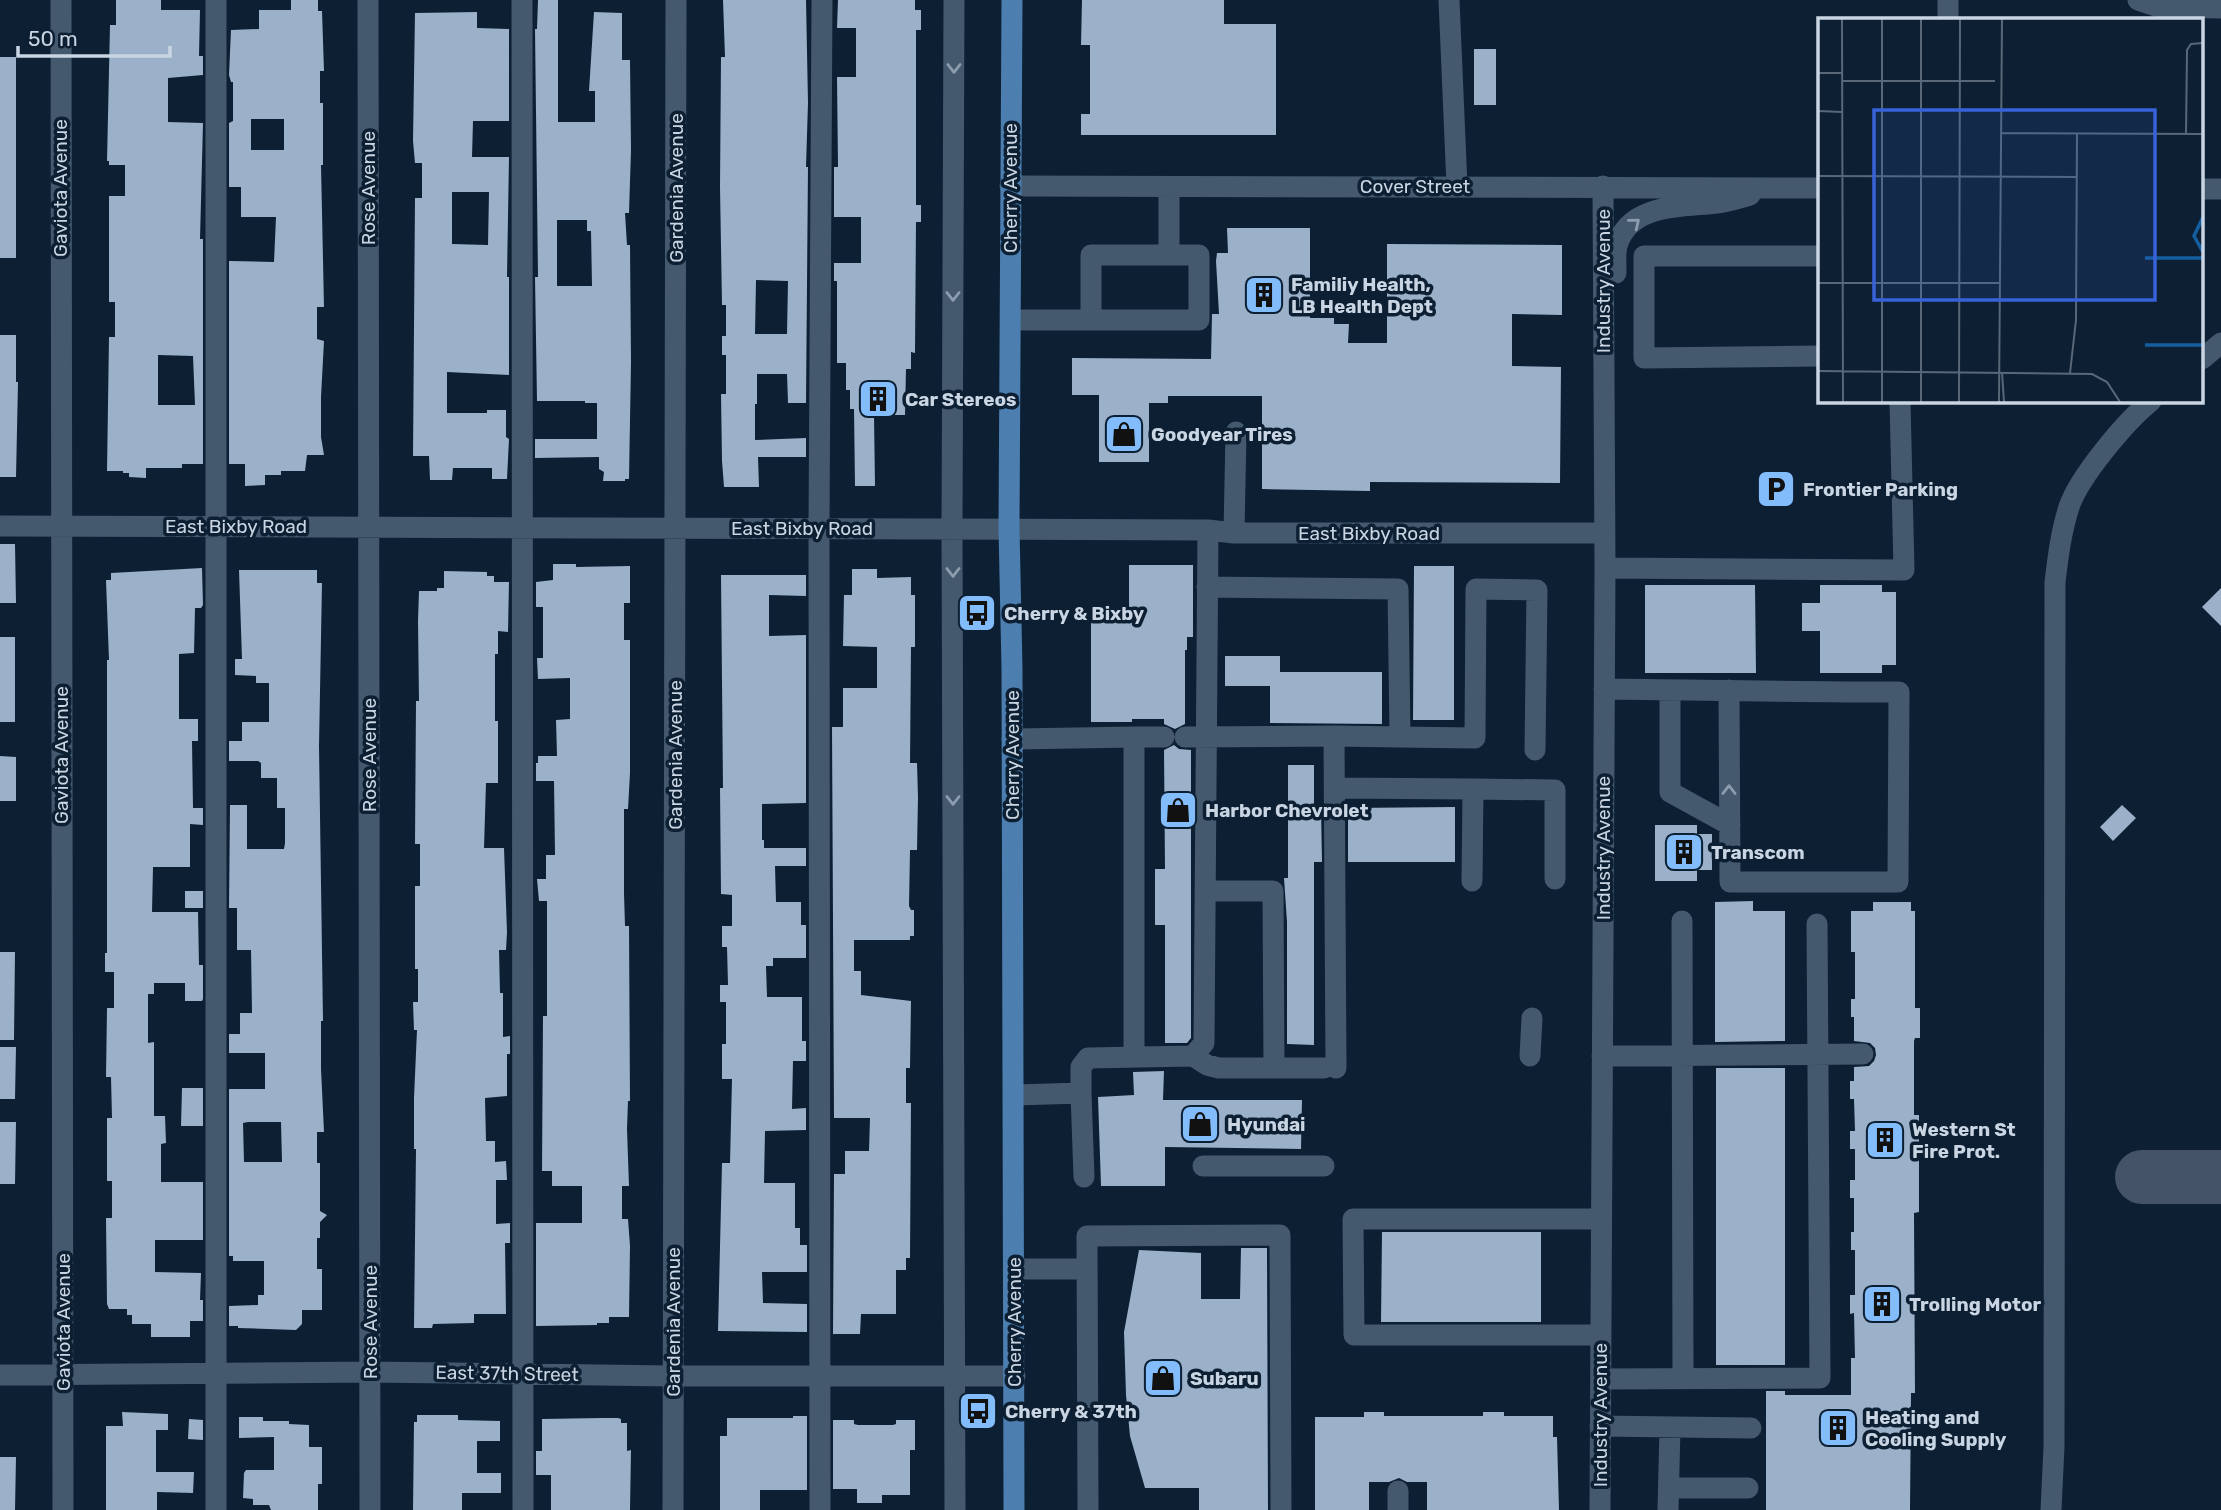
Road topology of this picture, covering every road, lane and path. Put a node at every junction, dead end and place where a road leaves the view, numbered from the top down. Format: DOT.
graph roads {
  1 [pos="61,0"];
  2 [pos="216,0"];
  3 [pos="369,0"];
  4 [pos="522,0"];
  5 [pos="676,0"];
  6 [pos="822,0"];
  7 [pos="954,0"];
  8 [pos="1012,0"];
  9 [pos="1449,0"];
  10 [pos="1948,0"];
  11 [pos="2138,0"];
  12 [pos="2221,9"];
  13 [pos="1948,18"];
  14 [pos="1010,186"];
  15 [pos="1457,186"];
  16 [pos="1602,186"];
  17 [pos="1169,187"];
  18 [pos="1818,188"];
  19 [pos="1775,189"];
  20 [pos="1169,255"];
  21 [pos="1818,256"];
  22 [pos="1011,320"];
  23 [pos="1091,320"];
  24 [pos="2221,344"];
  25 [pos="1818,356"];
  26 [pos="1604,357"];
  27 [pos="2204,357"];
  28 [pos="1900,402"];
  29 [pos="2150,402"];
  30 [pos="1236,432"];
  31 [pos="0,526"];
  32 [pos="60,526"];
  33 [pos="215,526"];
  34 [pos="368,527"];
  35 [pos="675,527"];
  36 [pos="523,528"];
  37 [pos="819,528"];
  38 [pos="1009,528"];
  39 [pos="953,529"];
  40 [pos="1208,530"];
  41 [pos="1234,533"];
  42 [pos="1605,533"];
  43 [pos="1605,568"];
  44 [pos="1207,587"];
  45 [pos="1604,690"];
  46 [pos="1670,690"];
  47 [pos="1728,691"];
  48 [pos="1334,736"];
  49 [pos="1133,737"];
  50 [pos="1185,737"];
  51 [pos="1400,737"];
  52 [pos="1012,739"];
  53 [pos="1535,750"];
  54 [pos="1335,788"];
  55 [pos="1473,789"];
  56 [pos="1730,825"];
  57 [pos="1555,879"];
  58 [pos="1472,881"];
  59 [pos="1205,891"];
  60 [pos="1682,921"];
  61 [pos="1817,924"];
  62 [pos="1532,1018"];
  63 [pos="1818,1054"];
  64 [pos="1863,1054"];
  65 [pos="1682,1055"];
  66 [pos="1193,1056"];
  67 [pos="1530,1056"];
  68 [pos="1602,1056"];
  69 [pos="1134,1057"];
  70 [pos="1274,1068"];
  71 [pos="1081,1093"];
  72 [pos="1014,1095"];
  73 [pos="1203,1166"];
  74 [pos="1324,1166"];
  75 [pos="1084,1177"];
  76 [pos="1601,1219"];
  77 [pos="1014,1269"];
  78 [pos="1087,1269"];
  79 [pos="1601,1335"];
  80 [pos="370,1372"];
  81 [pos="216,1373"];
  82 [pos="523,1374"];
  83 [pos="0,1375"];
  84 [pos="63,1375"];
  85 [pos="819,1375"];
  86 [pos="673,1376"];
  87 [pos="955,1376"];
  88 [pos="1015,1376"];
  89 [pos="1601,1379"];
  90 [pos="1682,1379"];
  91 [pos="1600,1426"];
  92 [pos="1670,1427"];
  93 [pos="1751,1428"];
  94 [pos="1669,1488"];
  95 [pos="1748,1488"];
  96 [pos="63,1510"];
  97 [pos="216,1510"];
  98 [pos="370,1510"];
  99 [pos="523,1510"];
  100 [pos="673,1510"];
  101 [pos="820,1510"];
  102 [pos="955,1510"];
  103 [pos="1014,1510"];
  104 [pos="1088,1510"];
  105 [pos="1281,1510"];
  106 [pos="1600,1510"];
  107 [pos="1668,1510"];
  108 [pos="2051,1510"];
  1 -- 32 [label="street, Gaviota Avenue"];
  2 -- 33 [label="street"];
  3 -- 34 [label="street, Rose Avenue"];
  4 -- 36 [label="street"];
  5 -- 35 [label="street, Gardenia Avenue"];
  6 -- 37 [label="street"];
  7 -- 39 [label="street, one-way"];
  8 -- 14 [label="main road, Cherry Avenue"];
  9 -- 15 [label="street"];
  10 -- 13 [label="street"];
  11 -- 12 [label="street"];
  14 -- 17 [label="street, Cover Street"];
  14 -- 22 [label="main road, Cherry Avenue"];
  15 -- 16 [label="street, Cover Street"];
  15 -- 17 [label="street, Cover Street"];
  16 -- 19 [label="street, Cover Street"];
  16 -- 26 [label="street, Industry Avenue"];
  17 -- 20 [label="street"];
  18 -- 19 [label="street, Cover Street"];
  26 -- 19 [label="street, one-way"];
  20 -- 23 [label="street"];
  20 -- 23 [label="street"];
  21 -- 25 [label="street"];
  22 -- 23 [label="street"];
  22 -- 38 [label="main road, Cherry Avenue"];
  24 -- 27 [label="street"];
  26 -- 42 [label="street, Industry Avenue"];
  28 -- 43 [label="street"];
  29 -- 108 [label="street"];
  30 -- 41 [label="street"];
  31 -- 32 [label="street, East Bixby Road"];
  32 -- 33 [label="street, East Bixby Road"];
  32 -- 84 [label="street, Gaviota Avenue"];
  33 -- 34 [label="street, East Bixby Road"];
  33 -- 81 [label="street"];
  34 -- 36 [label="street, East Bixby Road"];
  34 -- 80 [label="street, Rose Avenue"];
  35 -- 36 [label="street, East Bixby Road"];
  35 -- 37 [label="street, East Bixby Road"];
  35 -- 86 [label="street, Gardenia Avenue"];
  36 -- 82 [label="street"];
  37 -- 39 [label="street, East Bixby Road"];
  37 -- 85 [label="street"];
  38 -- 39 [label="street, East Bixby Road"];
  38 -- 40 [label="street, East Bixby Road"];
  38 -- 52 [label="main road, Cherry Avenue"];
  39 -- 87 [label="street, one-way"];
  40 -- 41 [label="street, East Bixby Road"];
  40 -- 44 [label="street"];
  41 -- 42 [label="street, East Bixby Road"];
  42 -- 43 [label="street, Industry Avenue"];
  43 -- 45 [label="street, Industry Avenue"];
  44 -- 50 [label="street"];
  44 -- 51 [label="street"];
  45 -- 46 [label="street"];
  45 -- 68 [label="street, Industry Avenue"];
  46 -- 47 [label="street"];
  46 -- 56 [label="street"];
  56 -- 47 [label="street, one-way"];
  47 -- 56 [label="street"];
  48 -- 50 [label="street"];
  48 -- 51 [label="street"];
  48 -- 54 [label="street"];
  49 -- 50 [label="street"];
  49 -- 52 [label="street"];
  49 -- 69 [label="street"];
  50 -- 59 [label="street"];
  51 -- 53 [label="street"];
  52 -- 72 [label="main road, Cherry Avenue"];
  54 -- 55 [label="street"];
  54 -- 70 [label="street"];
  55 -- 57 [label="street"];
  55 -- 58 [label="street"];
  59 -- 66 [label="street"];
  59 -- 70 [label="street"];
  60 -- 65 [label="street"];
  61 -- 63 [label="street"];
  62 -- 67 [label="street"];
  63 -- 64 [label="street"];
  63 -- 65 [label="street"];
  63 -- 90 [label="street"];
  65 -- 68 [label="street"];
  65 -- 90 [label="street"];
  66 -- 69 [label="street"];
  66 -- 70 [label="street"];
  68 -- 76 [label="street, Industry Avenue"];
  69 -- 71 [label="street"];
  71 -- 72 [label="street"];
  71 -- 75 [label="street"];
  72 -- 77 [label="main road, Cherry Avenue"];
  73 -- 74 [label="street"];
  76 -- 79 [label="street, Industry Avenue"];
  76 -- 79 [label="street"];
  77 -- 78 [label="street"];
  77 -- 88 [label="main road, Cherry Avenue"];
  78 -- 104 [label="street"];
  78 -- 105 [label="street"];
  79 -- 89 [label="street, Industry Avenue"];
  80 -- 81 [label="street, East 37th Street"];
  80 -- 82 [label="street, East 37th Street"];
  80 -- 98 [label="street, Rose Avenue"];
  81 -- 84 [label="street, East 37th Street"];
  81 -- 97 [label="street"];
  82 -- 86 [label="street, East 37th Street"];
  82 -- 99 [label="street"];
  83 -- 84 [label="street, East 37th Street"];
  84 -- 96 [label="street, Gaviota Avenue"];
  85 -- 86 [label="street, East 37th Street"];
  85 -- 87 [label="street, East 37th Street"];
  85 -- 101 [label="street"];
  86 -- 100 [label="street, Gardenia Avenue"];
  87 -- 88 [label="street, East 37th Street"];
  87 -- 102 [label="street"];
  88 -- 103 [label="main road, Cherry Avenue"];
  89 -- 90 [label="street"];
  89 -- 91 [label="street, Industry Avenue"];
  91 -- 92 [label="street"];
  91 -- 106 [label="street, Industry Avenue"];
  92 -- 93 [label="street"];
  92 -- 94 [label="street"];
  94 -- 95 [label="street"];
  94 -- 107 [label="street"];
}
